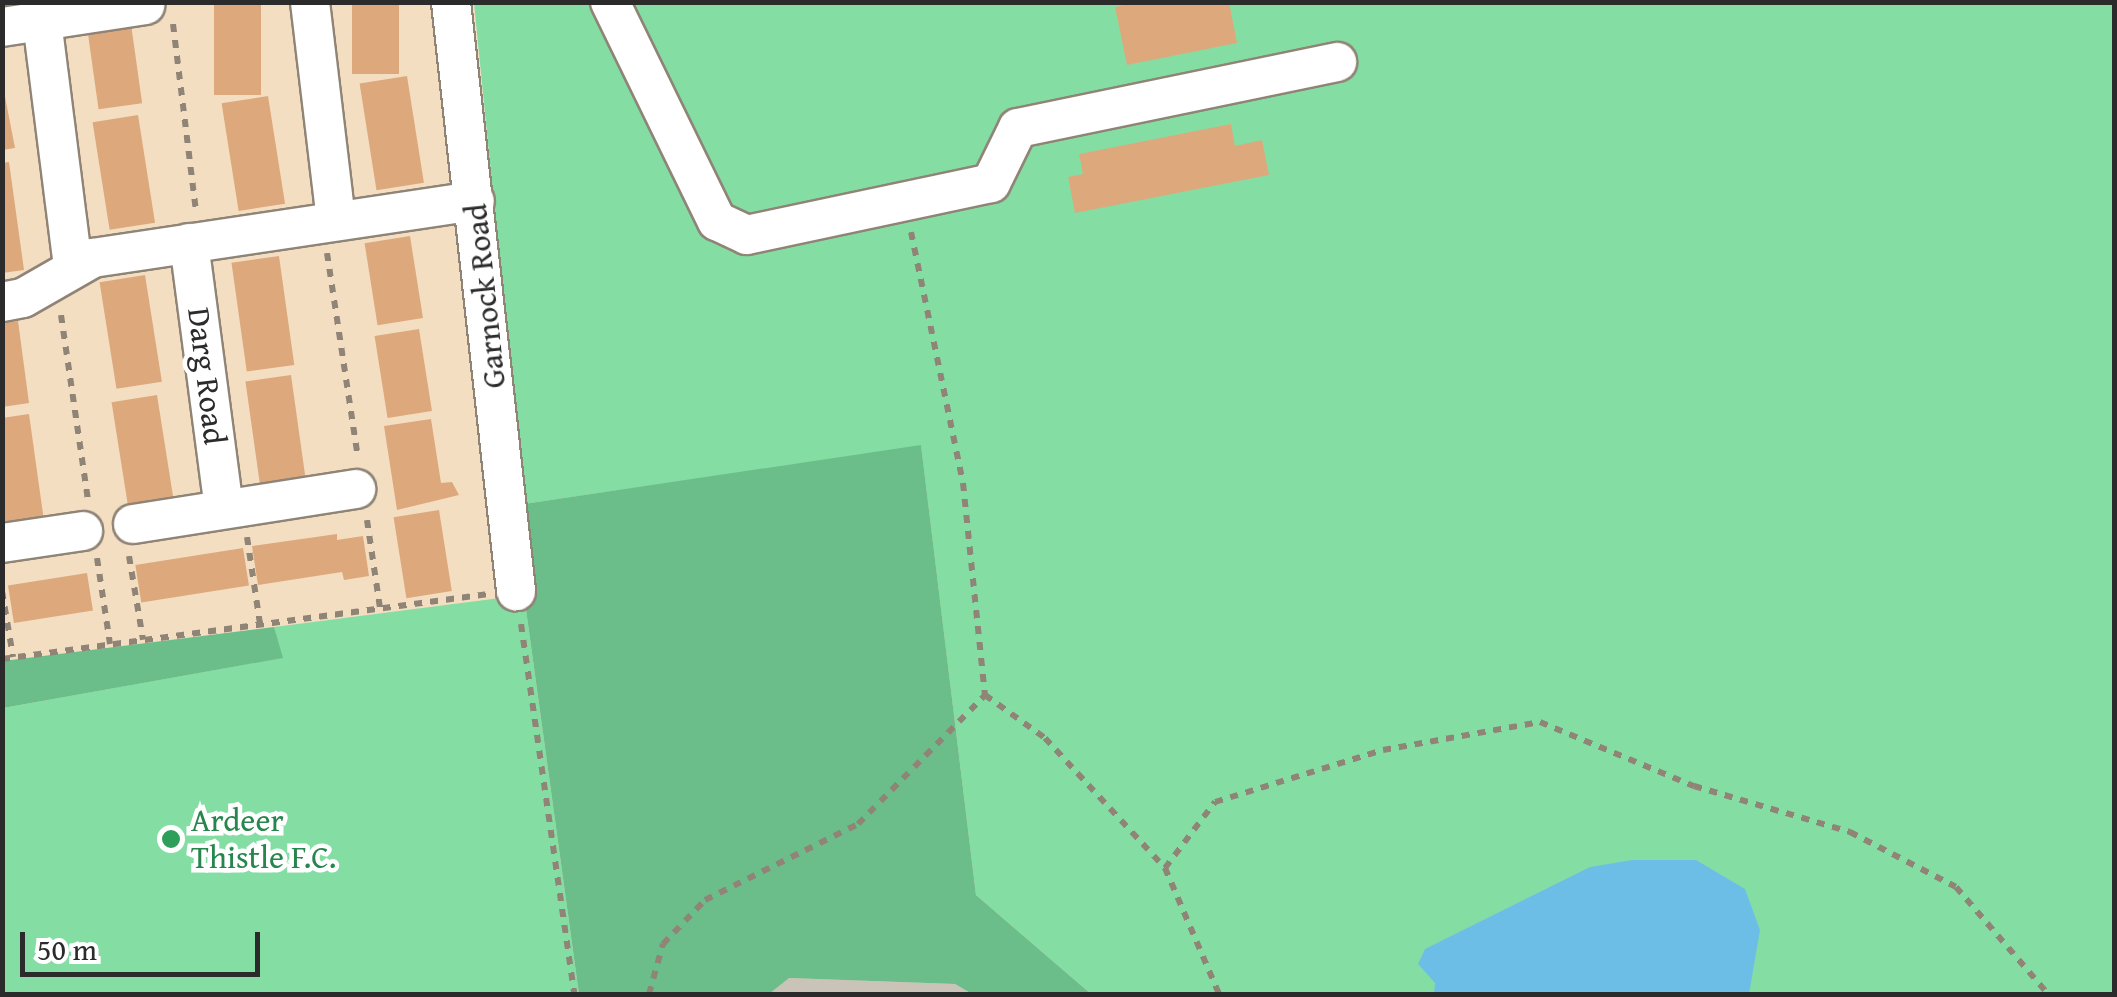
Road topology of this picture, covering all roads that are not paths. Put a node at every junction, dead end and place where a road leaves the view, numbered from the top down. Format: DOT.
graph roads {
  1 [pos="310,2"];
  2 [pos="452,2"];
  3 [pos="610,2"];
  4 [pos="158,9"];
  5 [pos="42,22"];
  6 [pos="2,28"];
  7 [pos="1337,62"];
  8 [pos="475,201"];
  9 [pos="329,221"];
  10 [pos="195,242"];
  11 [pos="64,274"];
  12 [pos="2,302"];
  13 [pos="360,487"];
  14 [pos="233,507"];
  15 [pos="89,530"];
  16 [pos="130,534"];
  17 [pos="2,543"];
  18 [pos="516,590"];
  1 -- 9 [label="street"];
  2 -- 8 [label="street, Garnock Road"];
  3 -- 7 [label="street"];
  4 -- 5 [label="street"];
  5 -- 6 [label="street"];
  5 -- 11 [label="street"];
  8 -- 9 [label="street"];
  8 -- 18 [label="street, Garnock Road"];
  9 -- 10 [label="street"];
  10 -- 11 [label="street"];
  10 -- 14 [label="street, Darg Road"];
  11 -- 12 [label="street"];
  13 -- 14 [label="street"];
  14 -- 16 [label="street"];
  15 -- 17 [label="street"];
}
